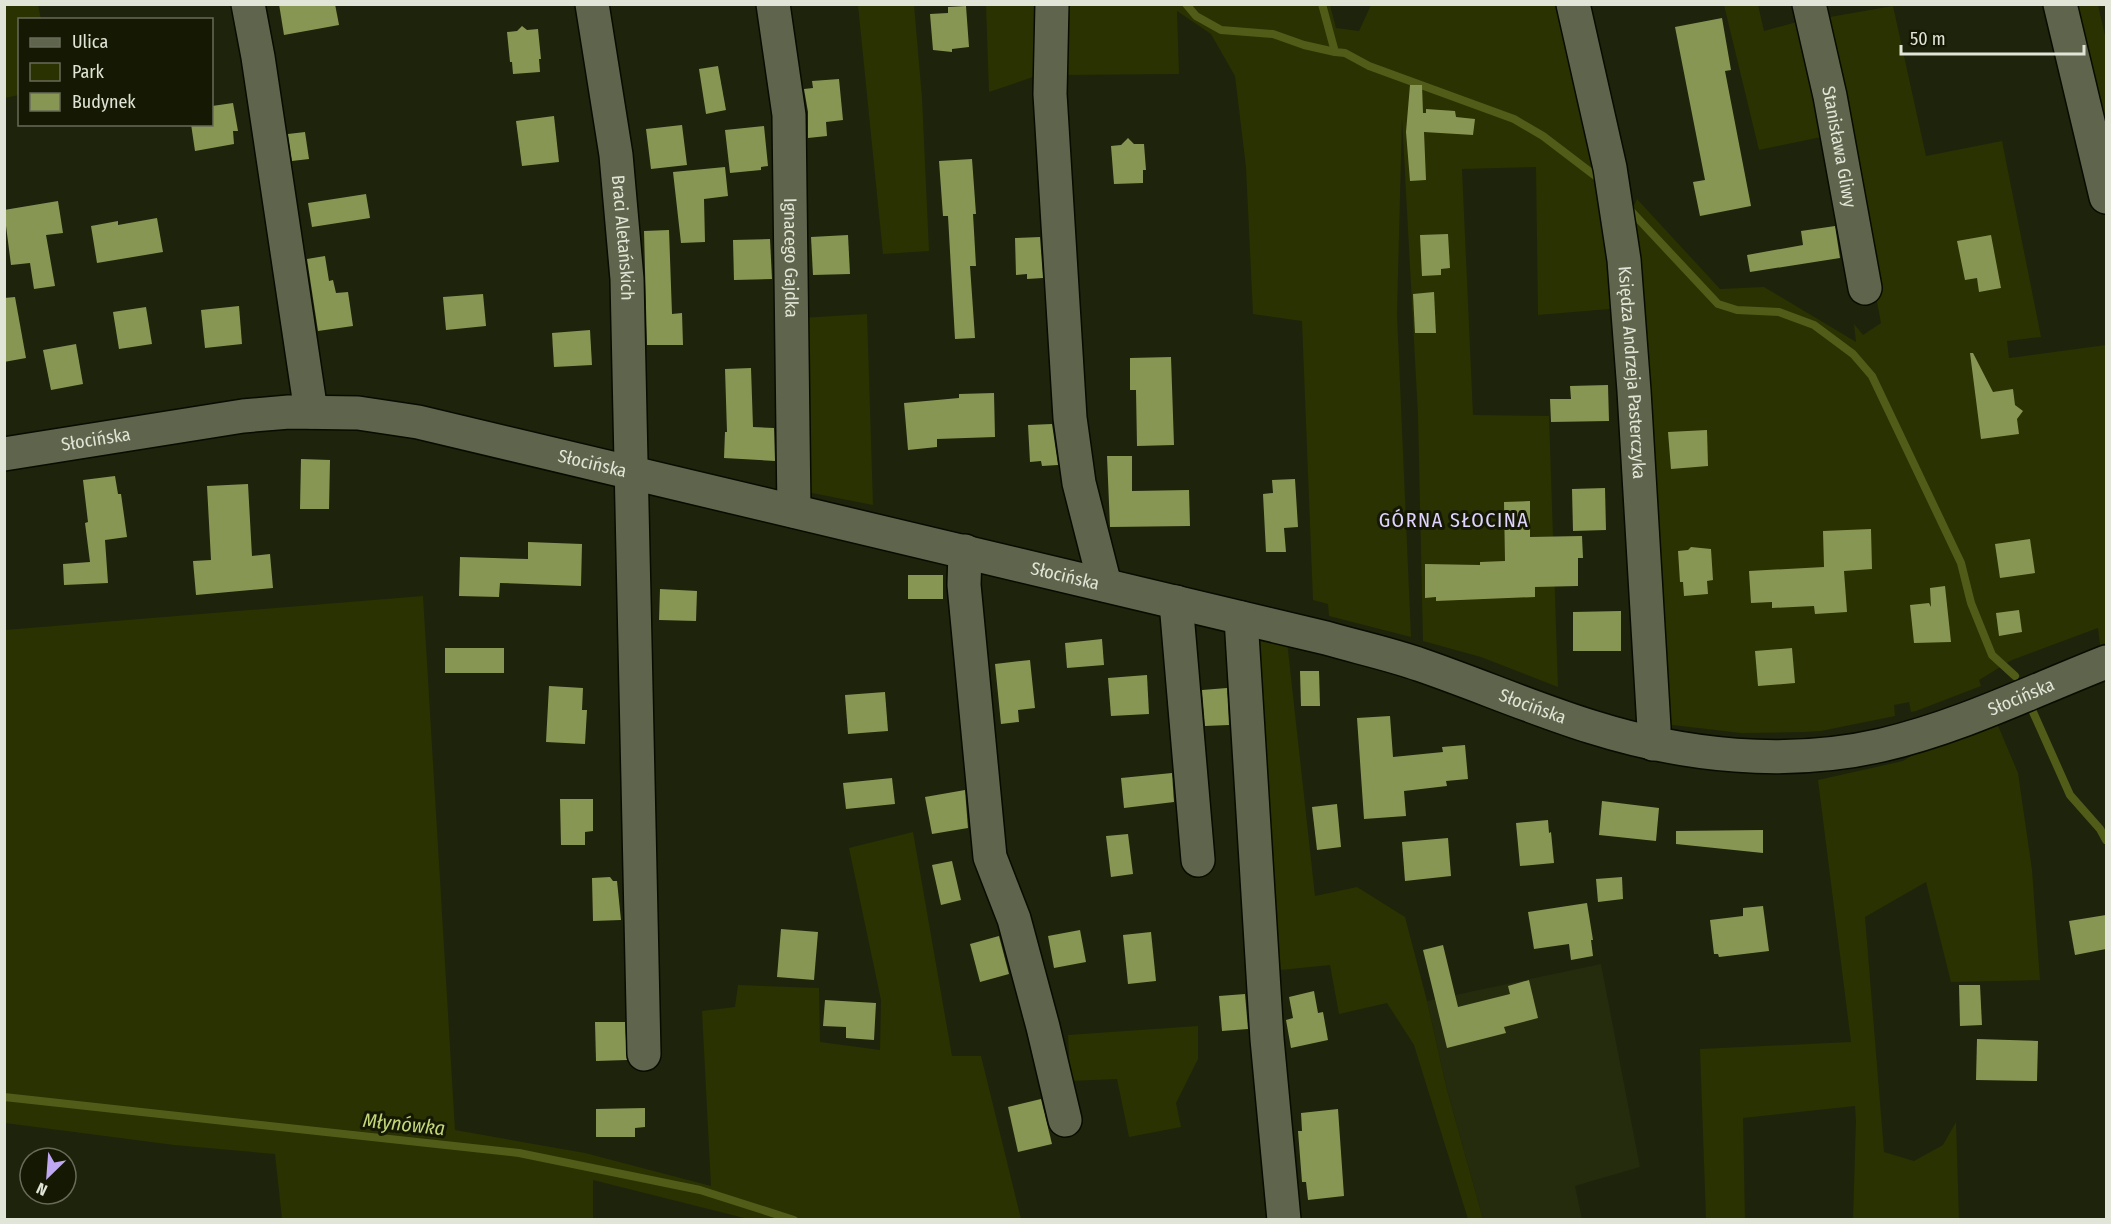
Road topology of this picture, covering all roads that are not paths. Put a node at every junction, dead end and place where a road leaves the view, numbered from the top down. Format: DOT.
graph roads {
  1 [pos="248,4"];
  2 [pos="592,4"];
  3 [pos="773,4"];
  4 [pos="1052,4"];
  5 [pos="1573,4"];
  6 [pos="1809,4"];
  7 [pos="2060,4"];
  8 [pos="2106,198"];
  9 [pos="1865,288"];
  10 [pos="311,412"];
  11 [pos="4,454"];
  12 [pos="630,472"];
  13 [pos="794,511"];
  14 [pos="965,551"];
  15 [pos="1105,585"];
  16 [pos="1176,602"];
  17 [pos="1241,618"];
  18 [pos="2106,662"];
  19 [pos="1653,744"];
  20 [pos="1198,860"];
  21 [pos="644,1054"];
  22 [pos="1065,1120"];
  23 [pos="1284,1220"];
  1 -- 10 [label="street"];
  2 -- 12 [label="street, Braci Aletańskich"];
  3 -- 13 [label="street, Ignacego Gajdka"];
  4 -- 15 [label="street"];
  5 -- 19 [label="street, Księdza Andrzeja Pasterczyka"];
  6 -- 9 [label="street, Stanisława Gliwy"];
  7 -- 8 [label="street"];
  10 -- 11 [label="street, Słocińska"];
  10 -- 12 [label="street, Słocińska"];
  12 -- 13 [label="street, Słocińska"];
  12 -- 21 [label="street, Braci Aletańskich"];
  13 -- 14 [label="street, Słocińska"];
  14 -- 15 [label="street, Słocińska"];
  14 -- 22 [label="street"];
  15 -- 16 [label="street, Słocińska"];
  16 -- 17 [label="street, Słocińska"];
  16 -- 20 [label="street"];
  17 -- 19 [label="street, Słocińska"];
  17 -- 23 [label="street"];
  18 -- 19 [label="street, Słocińska"];
}
